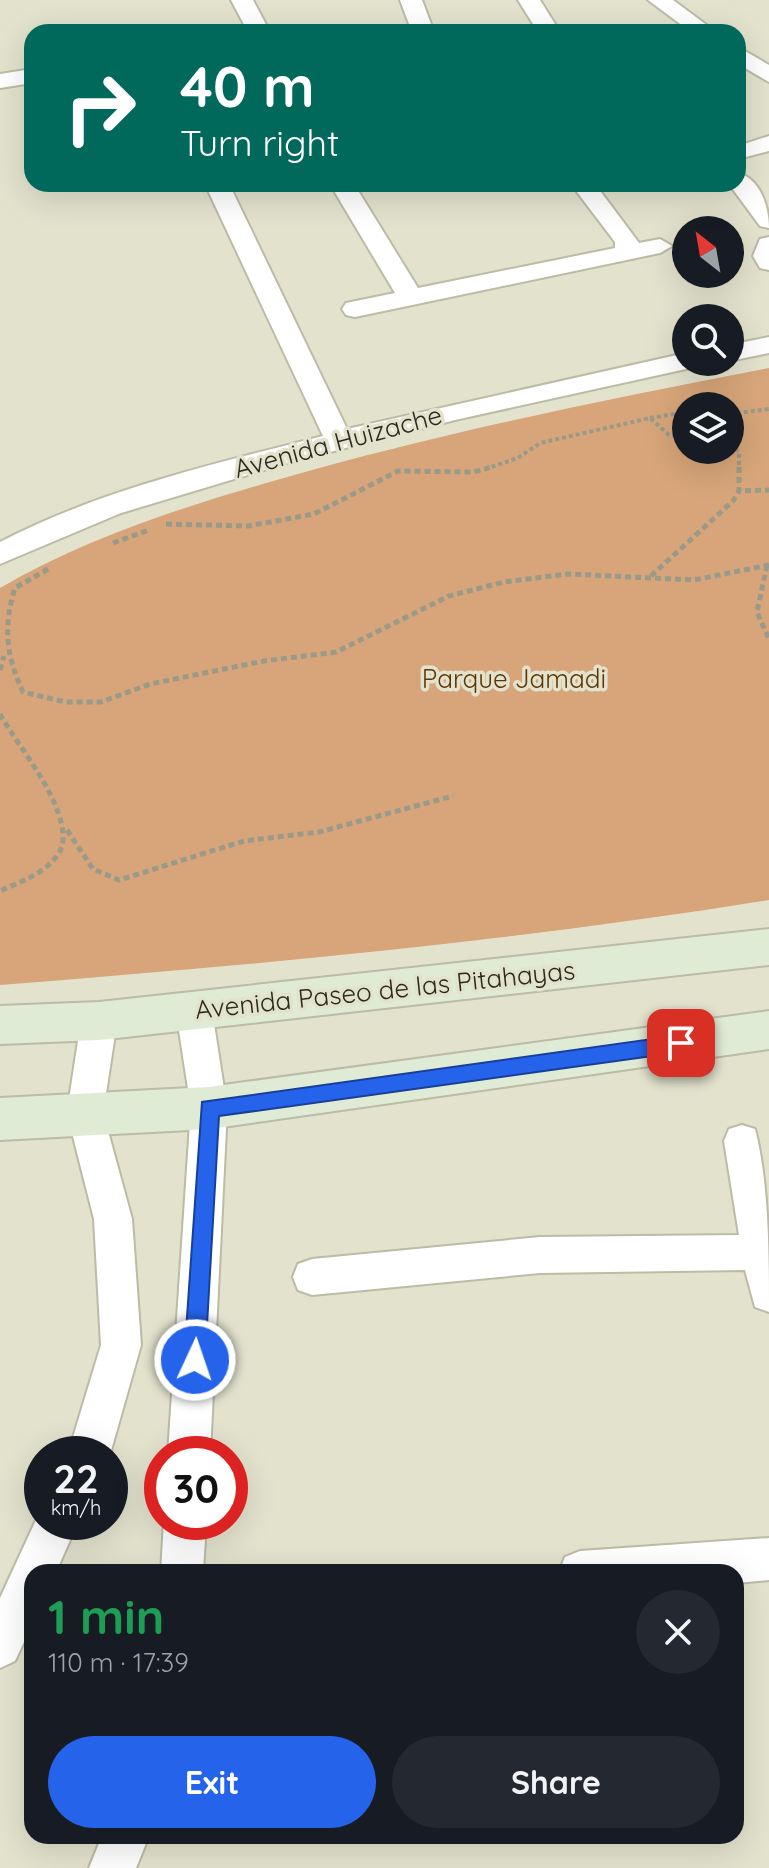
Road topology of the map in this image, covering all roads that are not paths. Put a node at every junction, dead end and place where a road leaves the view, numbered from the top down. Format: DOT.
graph roads {
  1 [pos="242,0"];
  2 [pos="411,0"];
  3 [pos="529,0"];
  4 [pos="659,0"];
  5 [pos="255,24"];
  6 [pos="420,24"];
  7 [pos="544,24"];
  8 [pos="694,24"];
  9 [pos="746,59"];
  10 [pos="769,75"];
  11 [pos="24,77"];
  12 [pos="0,81"];
  13 [pos="769,143"];
  14 [pos="746,154"];
  15 [pos="746,191"];
  16 [pos="221,192"];
  17 [pos="347,192"];
  18 [pos="589,192"];
  19 [pos="769,221"];
  20 [pos="769,244"];
  21 [pos="660,246"];
  22 [pos="627,253"];
  23 [pos="769,263"];
  24 [pos="411,298"];
  25 [pos="355,309"];
  26 [pos="769,345"];
  27 [pos="744,350"];
  28 [pos="672,364"];
  29 [pos="338,439"];
  30 [pos="6,544"];
  31 [pos="769,947"];
  32 [pos="194,1011"];
  33 [pos="99,1021"];
  34 [pos="0,1025"];
  35 [pos="769,1030"];
  36 [pos="209,1108"];
  37 [pos="85,1113"];
  38 [pos="0,1119"];
  39 [pos="742,1141"];
  40 [pos="761,1252"];
  41 [pos="312,1277"];
  42 [pos="769,1294"];
  43 [pos="94,1436"];
  44 [pos="190,1436"];
  45 [pos="49,1540"];
  46 [pos="184,1540"];
  47 [pos="769,1559"];
  48 [pos="38,1564"];
  49 [pos="182,1564"];
  50 [pos="696,1564"];
  51 [pos="24,1594"];
  52 [pos="0,1646"];
  53 [pos="122,1844"];
  54 [pos="112,1868"];
  1 -- 5 [label="street"];
  2 -- 6 [label="street"];
  3 -- 7 [label="street"];
  4 -- 8 [label="street"];
  9 -- 10 [label="street"];
  11 -- 12 [label="street"];
  13 -- 14 [label="street"];
  15 -- 19 [label="street"];
  16 -- 29 [label="street"];
  17 -- 24 [label="street"];
  18 -- 22 [label="street"];
  20 -- 23 [label="street"];
  21 -- 22 [label="street"];
  22 -- 24 [label="street"];
  24 -- 25 [label="street"];
  26 -- 27 [label="street"];
  28 -- 29 [label="street, Avenida Huizache"];
  29 -- 30 [label="street, Avenida Huizache"];
  31 -- 32 [label="street, Avenida Paseo de las Pitahayas"];
  32 -- 33 [label="street, Avenida Paseo de las Pitahayas"];
  32 -- 36 [label="street"];
  33 -- 34 [label="street, Avenida Paseo de las Pitahayas"];
  33 -- 37 [label="street"];
  35 -- 36 [label="street"];
  36 -- 37 [label="street"];
  36 -- 44 [label="street"];
  37 -- 38 [label="street"];
  37 -- 43 [label="street"];
  39 -- 40 [label="street"];
  40 -- 41 [label="street"];
  40 -- 42 [label="street"];
  45 -- 48 [label="street"];
  46 -- 49 [label="street"];
  47 -- 50 [label="street"];
  51 -- 52 [label="street"];
  53 -- 54 [label="street"];
}
